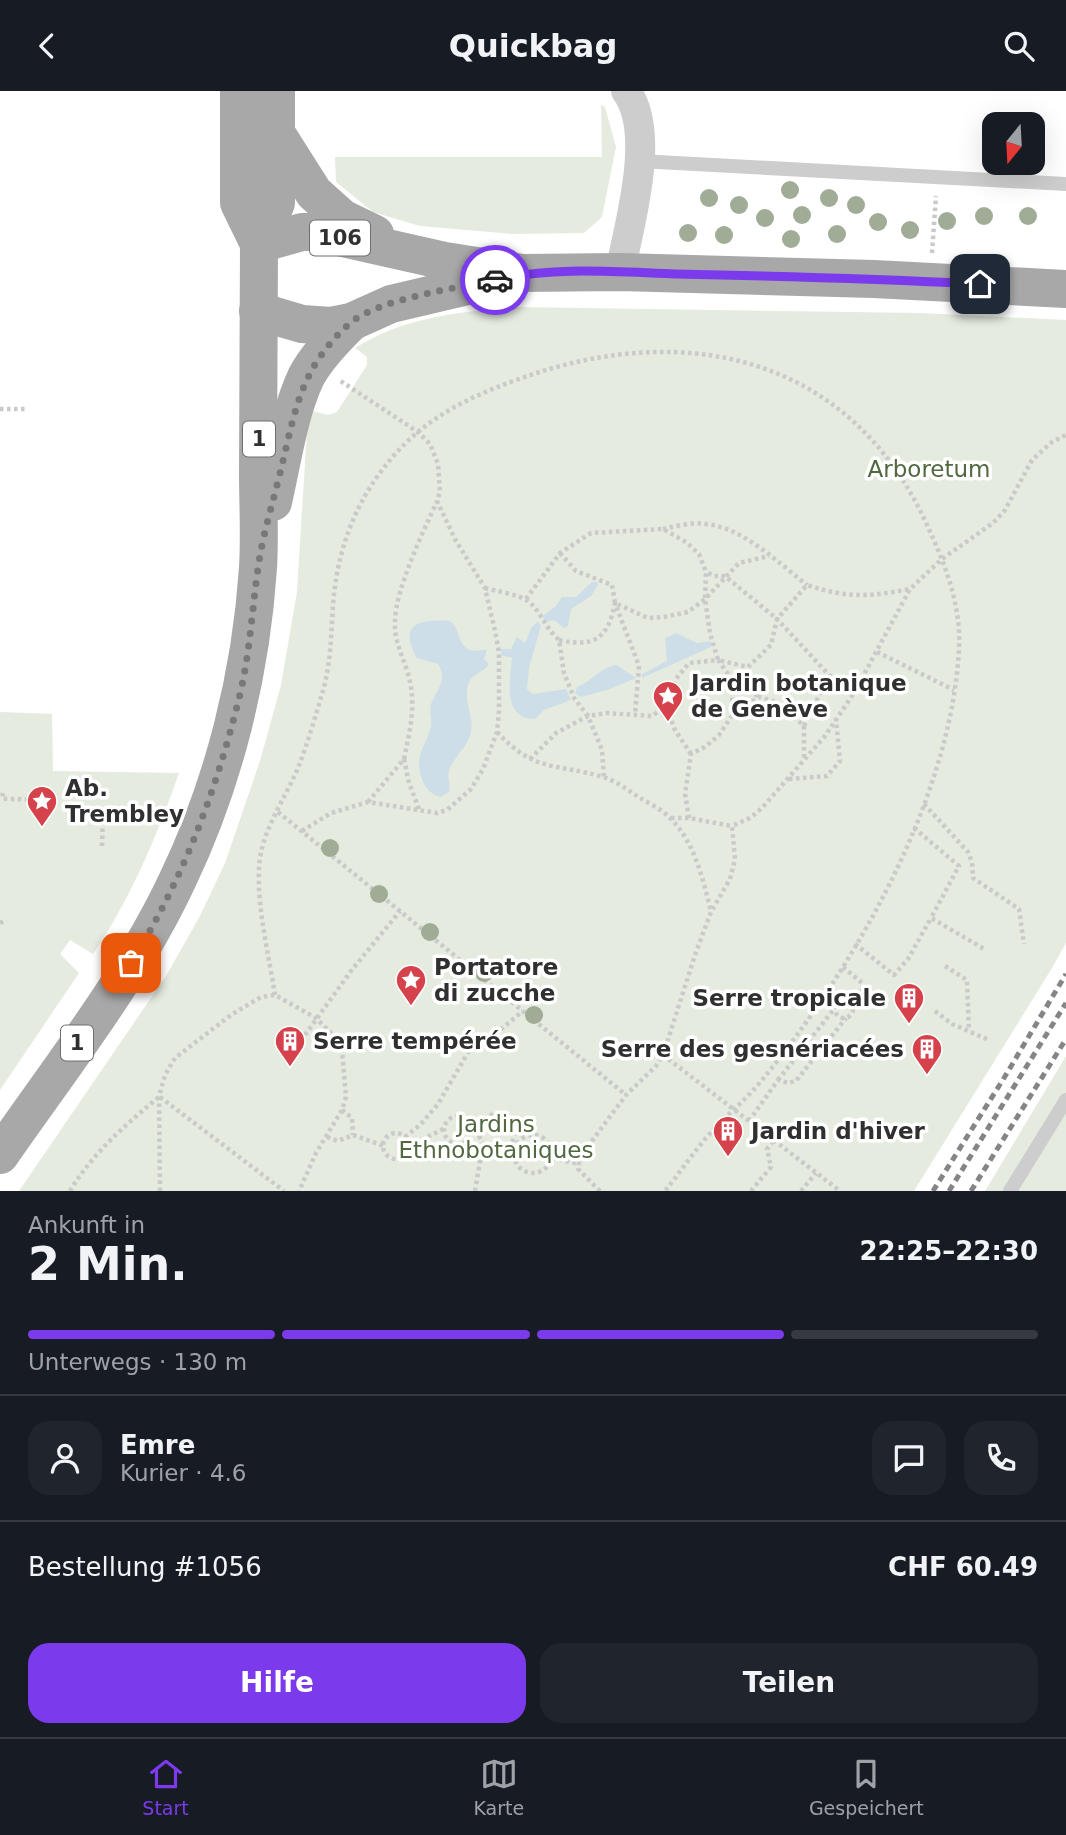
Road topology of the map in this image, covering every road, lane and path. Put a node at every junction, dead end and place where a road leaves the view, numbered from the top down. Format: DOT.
graph roads {
  1 [pos="239,91"];
  2 [pos="276,91"];
  3 [pos="632,93"];
  4 [pos="276,134"];
  5 [pos="639,160"];
  6 [pos="1066,184"];
  7 [pos="937,192"];
  8 [pos="259,244"];
  9 [pos="376,246"];
  10 [pos="932,254"];
  11 [pos="422,257"];
  12 [pos="620,272"];
  13 [pos="522,273"];
  14 [pos="1066,289"];
  15 [pos="391,304"];
  16 [pos="258,311"];
  17 [pos="351,322"];
  18 [pos="336,377"];
  19 [pos="0,409"];
  20 [pos="26,409"];
  21 [pos="418,432"];
  22 [pos="1066,435"];
  23 [pos="438,501"];
  24 [pos="663,529"];
  25 [pos="560,553"];
  26 [pos="769,556"];
  27 [pos="942,559"];
  28 [pos="258,566"];
  29 [pos="706,572"];
  30 [pos="725,576"];
  31 [pos="807,585"];
  32 [pos="485,587"];
  33 [pos="910,589"];
  34 [pos="526,599"];
  35 [pos="705,599"];
  36 [pos="615,603"];
  37 [pos="778,619"];
  38 [pos="559,640"];
  39 [pos="877,652"];
  40 [pos="718,660"];
  41 [pos="829,675"];
  42 [pos="731,678"];
  43 [pos="954,690"];
  44 [pos="854,693"];
  45 [pos="759,697"];
  46 [pos="666,706"];
  47 [pos="733,714"];
  48 [pos="635,715"];
  49 [pos="588,716"];
  50 [pos="836,719"];
  51 [pos="804,726"];
  52 [pos="497,732"];
  53 [pos="691,754"];
  54 [pos="404,759"];
  55 [pos="530,759"];
  56 [pos="804,760"];
  57 [pos="604,777"];
  58 [pos="789,779"];
  59 [pos="3,793"];
  60 [pos="49,800"];
  61 [pos="368,802"];
  62 [pos="924,804"];
  63 [pos="419,809"];
  64 [pos="103,810"];
  65 [pos="278,812"];
  66 [pos="671,818"];
  67 [pos="689,818"];
  68 [pos="732,826"];
  69 [pos="914,828"];
  70 [pos="302,831"];
  71 [pos="102,846"];
  72 [pos="400,911"];
  73 [pos="711,912"];
  74 [pos="931,918"];
  75 [pos="855,944"];
  76 [pos="1024,944"];
  77 [pos="986,950"];
  78 [pos="945,966"];
  79 [pos="843,967"];
  80 [pos="275,995"];
  81 [pos="852,1003"];
  82 [pos="835,1007"];
  83 [pos="523,1011"];
  84 [pos="935,1011"];
  85 [pos="316,1018"];
  86 [pos="846,1018"];
  87 [pos="969,1031"];
  88 [pos="305,1035"];
  89 [pos="989,1040"];
  90 [pos="800,1052"];
  91 [pos="663,1055"];
  92 [pos="812,1061"];
  93 [pos="778,1080"];
  94 [pos="626,1095"];
  95 [pos="159,1096"];
  96 [pos="1066,1100"];
  97 [pos="342,1110"];
  98 [pos="735,1111"];
  99 [pos="749,1121"];
  100 [pos="482,1123"];
  101 [pos="445,1128"];
  102 [pos="472,1132"];
  103 [pos="353,1135"];
  104 [pos="327,1137"];
  105 [pos="405,1137"];
  106 [pos="774,1140"];
  107 [pos="484,1143"];
  108 [pos="514,1144"];
  109 [pos="384,1146"];
  110 [pos="409,1146"];
  111 [pos="0,1155"];
  112 [pos="552,1158"];
  113 [pos="579,1164"];
  114 [pos="685,1166"];
  115 [pos="693,1172"];
  116 [pos="816,1173"];
  117 [pos="70,1191"];
  118 [pos="160,1191"];
  119 [pos="284,1191"];
  120 [pos="299,1191"];
  121 [pos="474,1191"];
  122 [pos="600,1191"];
  123 [pos="665,1191"];
  124 [pos="751,1191"];
  125 [pos="801,1191"];
  126 [pos="840,1191"];
  127 [pos="1010,1191"];
  1 -- 8 [label="main road"];
  2 -- 4 [label="main road"];
  3 -- 5 [label="street"];
  4 -- 8 [label="main road"];
  4 -- 11 [label="main road"];
  5 -- 6 [label="lane"];
  5 -- 12 [label="street"];
  7 -- 10 [label="path"];
  8 -- 9 [label="main road, 106"];
  8 -- 16 [label="main road, 1"];
  9 -- 11 [label="main road, 106"];
  9 -- 15 [label="main road"];
  11 -- 13 [label="main road, 106"];
  12 -- 13 [label="main road, 106"];
  12 -- 14 [label="main road, 106"];
  13 -- 15 [label="main road, 106"];
  15 -- 17 [label="main road, 106"];
  16 -- 17 [label="main road, 106"];
  16 -- 28 [label="main road, 1"];
  17 -- 28 [label="main road"];
  18 -- 21 [label="path"];
  19 -- 20 [label="path"];
  21 -- 23 [label="path"];
  21 -- 27 [label="path"];
  21 -- 65 [label="path"];
  22 -- 27 [label="path"];
  23 -- 32 [label="path"];
  23 -- 54 [label="path"];
  24 -- 25 [label="path"];
  24 -- 26 [label="path"];
  24 -- 29 [label="path"];
  25 -- 34 [label="path"];
  25 -- 36 [label="path"];
  26 -- 30 [label="path"];
  26 -- 31 [label="path"];
  27 -- 33 [label="path"];
  27 -- 43 [label="path"];
  28 -- 111 [label="main road, 1"];
  29 -- 30 [label="path"];
  29 -- 35 [label="path"];
  30 -- 35 [label="path"];
  30 -- 37 [label="path"];
  31 -- 33 [label="path"];
  31 -- 37 [label="path"];
  32 -- 34 [label="path"];
  32 -- 52 [label="path"];
  33 -- 39 [label="path"];
  34 -- 38 [label="path"];
  35 -- 36 [label="path"];
  35 -- 40 [label="path"];
  36 -- 38 [label="path"];
  36 -- 48 [label="path"];
  37 -- 40 [label="path"];
  37 -- 41 [label="path"];
  38 -- 49 [label="path"];
  39 -- 43 [label="path"];
  39 -- 44 [label="path"];
  40 -- 42 [label="path"];
  40 -- 46 [label="path"];
  41 -- 44 [label="path"];
  41 -- 51 [label="path"];
  42 -- 45 [label="path"];
  42 -- 47 [label="path"];
  43 -- 62 [label="path"];
  44 -- 50 [label="path"];
  45 -- 47 [label="path"];
  45 -- 51 [label="path"];
  46 -- 48 [label="path"];
  46 -- 53 [label="path"];
  47 -- 53 [label="path"];
  48 -- 49 [label="path"];
  49 -- 55 [label="path"];
  49 -- 57 [label="path"];
  50 -- 56 [label="path"];
  50 -- 58 [label="path"];
  51 -- 56 [label="path"];
  52 -- 55 [label="path"];
  52 -- 63 [label="path"];
  53 -- 67 [label="path"];
  54 -- 61 [label="path"];
  54 -- 63 [label="path"];
  55 -- 57 [label="path"];
  56 -- 58 [label="path"];
  57 -- 66 [label="path"];
  58 -- 68 [label="path"];
  59 -- 60 [label="path"];
  61 -- 63 [label="path"];
  61 -- 70 [label="path"];
  62 -- 69 [label="path"];
  62 -- 76 [label="path"];
  64 -- 71 [label="path"];
  65 -- 70 [label="path"];
  65 -- 80 [label="path"];
  66 -- 67 [label="path"];
  66 -- 73 [label="path"];
  67 -- 68 [label="path"];
  68 -- 73 [label="path"];
  69 -- 74 [label="path"];
  69 -- 75 [label="path"];
  70 -- 72 [label="path"];
  72 -- 83 [label="path"];
  72 -- 85 [label="path"];
  73 -- 91 [label="path"];
  74 -- 75 [label="path"];
  74 -- 77 [label="path"];
  75 -- 79 [label="path"];
  78 -- 87 [label="path"];
  79 -- 81 [label="path"];
  79 -- 98 [label="path"];
  80 -- 85 [label="path"];
  80 -- 95 [label="path"];
  81 -- 82 [label="path"];
  81 -- 86 [label="path"];
  82 -- 86 [label="path"];
  82 -- 90 [label="path"];
  83 -- 94 [label="path"];
  83 -- 105 [label="path"];
  84 -- 87 [label="path"];
  85 -- 88 [label="path"];
  85 -- 97 [label="path"];
  86 -- 92 [label="path"];
  87 -- 89 [label="path"];
  90 -- 92 [label="path"];
  90 -- 93 [label="path"];
  91 -- 94 [label="path"];
  91 -- 98 [label="path"];
  92 -- 93 [label="path"];
  93 -- 99 [label="path"];
  94 -- 113 [label="path"];
  95 -- 117 [label="path"];
  95 -- 118 [label="path"];
  95 -- 119 [label="path"];
  96 -- 127 [label="lane"];
  97 -- 103 [label="path"];
  97 -- 104 [label="path"];
  98 -- 99 [label="path"];
  98 -- 114 [label="path"];
  99 -- 106 [label="path"];
  100 -- 102 [label="path"];
  100 -- 107 [label="path"];
  100 -- 108 [label="path"];
  101 -- 102 [label="path"];
  101 -- 102 [label="path"];
  101 -- 110 [label="path"];
  103 -- 104 [label="path"];
  103 -- 109 [label="path"];
  104 -- 120 [label="path"];
  105 -- 109 [label="path"];
  105 -- 110 [label="path"];
  106 -- 116 [label="path"];
  106 -- 124 [label="path"];
  107 -- 108 [label="path"];
  107 -- 121 [label="path"];
  108 -- 112 [label="path"];
  108 -- 112 [label="path"];
  109 -- 110 [label="path"];
  112 -- 113 [label="path"];
  113 -- 122 [label="path"];
  114 -- 115 [label="path"];
  114 -- 123 [label="path"];
  116 -- 125 [label="path"];
  116 -- 126 [label="path"];
}
